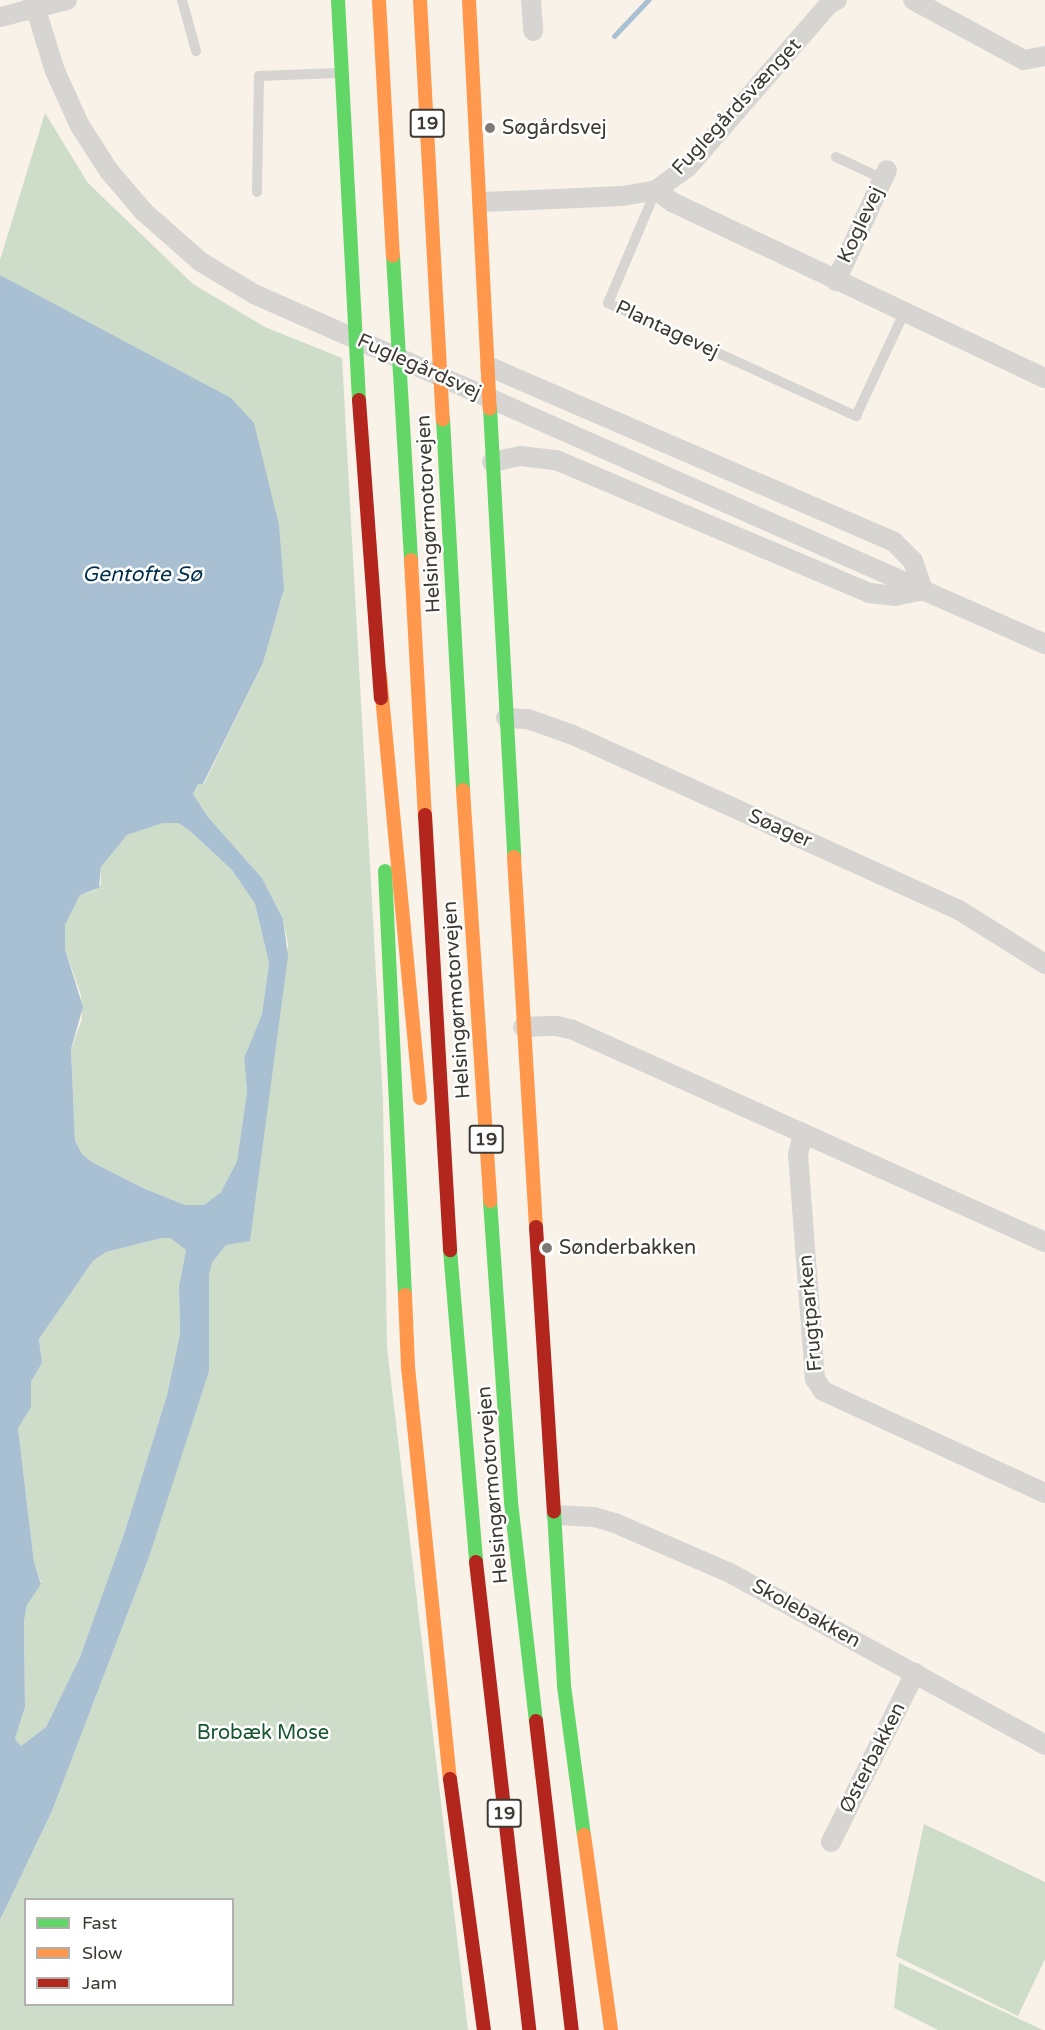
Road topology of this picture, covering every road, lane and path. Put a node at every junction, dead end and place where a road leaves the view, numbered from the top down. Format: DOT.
graph roads {
  1 [pos="67,0"];
  2 [pos="182,0"];
  3 [pos="338,0"];
  4 [pos="379,0"];
  5 [pos="420,0"];
  6 [pos="470,0"];
  7 [pos="531,0"];
  8 [pos="837,0"];
  9 [pos="913,0"];
  10 [pos="34,4"];
  11 [pos="0,16"];
  12 [pos="533,31"];
  13 [pos="196,51"];
  14 [pos="1042,60"];
  15 [pos="338,73"];
  16 [pos="442,121"];
  17 [pos="836,157"];
  18 [pos="885,174"];
  19 [pos="656,190"];
  20 [pos="257,192"];
  21 [pos="482,202"];
  22 [pos="434,245"];
  23 [pos="836,281"];
  24 [pos="904,313"];
  25 [pos="490,367"];
  26 [pos="1045,378"];
  27 [pos="492,462"];
  28 [pos="923,590"];
  29 [pos="1045,644"];
  30 [pos="380,675"];
  31 [pos="506,718"];
  32 [pos="1045,964"];
  33 [pos="523,1027"];
  34 [pos="421,1108"];
  35 [pos="803,1133"];
  36 [pos="432,1225"];
  37 [pos="1045,1242"];
  38 [pos="450,1253"];
  39 [pos="1045,1492"];
  40 [pos="556,1515"];
  41 [pos="479,1597"];
  42 [pos="465,1609"];
  43 [pos="915,1673"];
  44 [pos="1045,1745"];
  45 [pos="544,1785"];
  46 [pos="565,1838"];
  47 [pos="831,1842"];
  48 [pos="484,2030"];
  49 [pos="529,2030"];
  50 [pos="572,2030"];
  51 [pos="610,2030"];
  1 -- 10 [label="street"];
  2 -- 13 [label="lane"];
  3 -- 15 [label="main road"];
  4 -- 38 [label="main road, Helsingørmotorvejen / 19"];
  5 -- 22 [label="main road, Helsingørmotorvejen / 19"];
  6 -- 21 [label="main road"];
  7 -- 12 [label="street"];
  8 -- 19 [label="street, Fuglegårdsvænget"];
  9 -- 14 [label="street"];
  10 -- 11 [label="street"];
  10 -- 28 [label="street, Fuglegårdsvej"];
  15 -- 20 [label="lane"];
  15 -- 30 [label="main road"];
  16 -- 22 [label="main road"];
  17 -- 18 [label="lane"];
  18 -- 23 [label="street, Koglevej"];
  19 -- 21 [label="street, Fuglegårdsvænget"];
  19 -- 23 [label="street"];
  19 -- 24 [label="lane, Plantagevej"];
  21 -- 25 [label="main road"];
  22 -- 45 [label="main road, Helsingørmotorvejen / 19"];
  23 -- 24 [label="street"];
  24 -- 26 [label="street"];
  25 -- 27 [label="main road"];
  25 -- 28 [label="street, Fuglegårdsvej"];
  27 -- 28 [label="street"];
  27 -- 31 [label="main road"];
  28 -- 29 [label="street, Fuglegårdsvej"];
  30 -- 34 [label="main road"];
  30 -- 48 [label="main road"];
  31 -- 32 [label="street, Søager"];
  31 -- 33 [label="main road"];
  33 -- 35 [label="street"];
  33 -- 40 [label="main road"];
  35 -- 37 [label="street"];
  35 -- 39 [label="street, Frugtparken"];
  36 -- 38 [label="main road"];
  38 -- 41 [label="main road, Helsingørmotorvejen / 19"];
  40 -- 43 [label="street, Skolebakken"];
  40 -- 51 [label="main road"];
  41 -- 42 [label="main road"];
  41 -- 49 [label="main road, Helsingørmotorvejen / 19"];
  43 -- 44 [label="street, Skolebakken"];
  43 -- 47 [label="street, Østerbakken"];
  45 -- 46 [label="main road"];
  45 -- 50 [label="main road, Helsingørmotorvejen / 19"];
}
